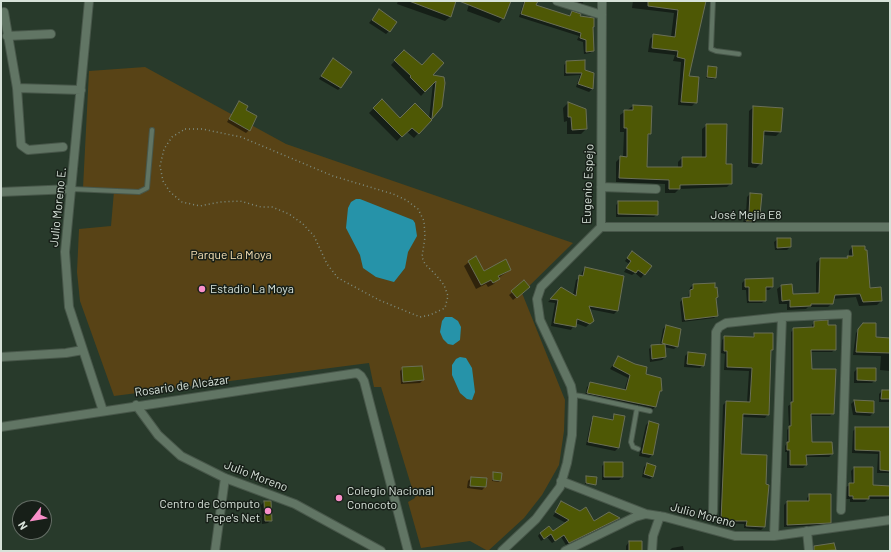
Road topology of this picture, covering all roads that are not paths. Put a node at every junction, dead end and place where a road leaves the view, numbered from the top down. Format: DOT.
graph roads {
  1 [pos="89,1"];
  2 [pos="557,1"];
  3 [pos="602,1"];
  4 [pos="713,1"];
  5 [pos="4,12"];
  6 [pos="602,15"];
  7 [pos="51,34"];
  8 [pos="7,36"];
  9 [pos="739,54"];
  10 [pos="17,88"];
  11 [pos="81,90"];
  12 [pos="152,130"];
  13 [pos="63,147"];
  14 [pos="601,187"];
  15 [pos="72,189"];
  16 [pos="656,190"];
  17 [pos="1,192"];
  18 [pos="601,227"];
  19 [pos="890,227"];
  20 [pos="782,317"];
  21 [pos="83,350"];
  22 [pos="1,357"];
  23 [pos="573,395"];
  24 [pos="136,405"];
  25 [pos="637,408"];
  26 [pos="103,411"];
  27 [pos="650,411"];
  28 [pos="1,427"];
  29 [pos="638,449"];
  30 [pos="225,478"];
  31 [pos="561,481"];
  32 [pos="841,510"];
  33 [pos="714,512"];
  34 [pos="646,514"];
  35 [pos="660,516"];
  36 [pos="890,520"];
  37 [pos="806,531"];
  38 [pos="774,536"];
  39 [pos="215,551"];
  40 [pos="381,551"];
  41 [pos="408,551"];
  42 [pos="502,551"];
  43 [pos="565,551"];
  44 [pos="652,551"];
  45 [pos="809,551"];
  1 -- 11 [label="street, Julio Moreno E."];
  2 -- 6 [label="street"];
  3 -- 6 [label="street, Eugenio Espejo"];
  4 -- 9 [label="lane"];
  5 -- 8 [label="street"];
  6 -- 14 [label="street, Eugenio Espejo"];
  7 -- 8 [label="street"];
  8 -- 10 [label="street"];
  10 -- 11 [label="street"];
  10 -- 13 [label="street"];
  11 -- 15 [label="street, Julio Moreno E."];
  12 -- 15 [label="lane"];
  14 -- 16 [label="street"];
  14 -- 18 [label="street, Eugenio Espejo"];
  15 -- 17 [label="street"];
  15 -- 21 [label="street, Julio Moreno E."];
  18 -- 19 [label="street, José Mejia E8"];
  18 -- 23 [label="street, Eugenio Espejo"];
  20 -- 32 [label="street"];
  20 -- 33 [label="street"];
  20 -- 38 [label="street"];
  21 -- 22 [label="street"];
  21 -- 26 [label="street, Julio Moreno E."];
  23 -- 25 [label="lane"];
  23 -- 31 [label="street, Eugenio Espejo"];
  24 -- 26 [label="street, Rosario de Alcázar"];
  24 -- 30 [label="street, Julio Moreno"];
  24 -- 41 [label="street, Rosario de Alcázar"];
  25 -- 27 [label="lane"];
  25 -- 29 [label="lane"];
  26 -- 28 [label="street, Rosario de Alcázar"];
  30 -- 39 [label="street"];
  30 -- 40 [label="street, Julio Moreno"];
  31 -- 34 [label="street"];
  31 -- 42 [label="street, Eugenio Espejo"];
  34 -- 35 [label="street, Julio Moreno"];
  34 -- 43 [label="street, Julio Moreno"];
  35 -- 38 [label="street, Julio Moreno"];
  35 -- 44 [label="street"];
  36 -- 37 [label="street, Julio Moreno"];
  37 -- 38 [label="street, Julio Moreno"];
  37 -- 45 [label="street"];
}
